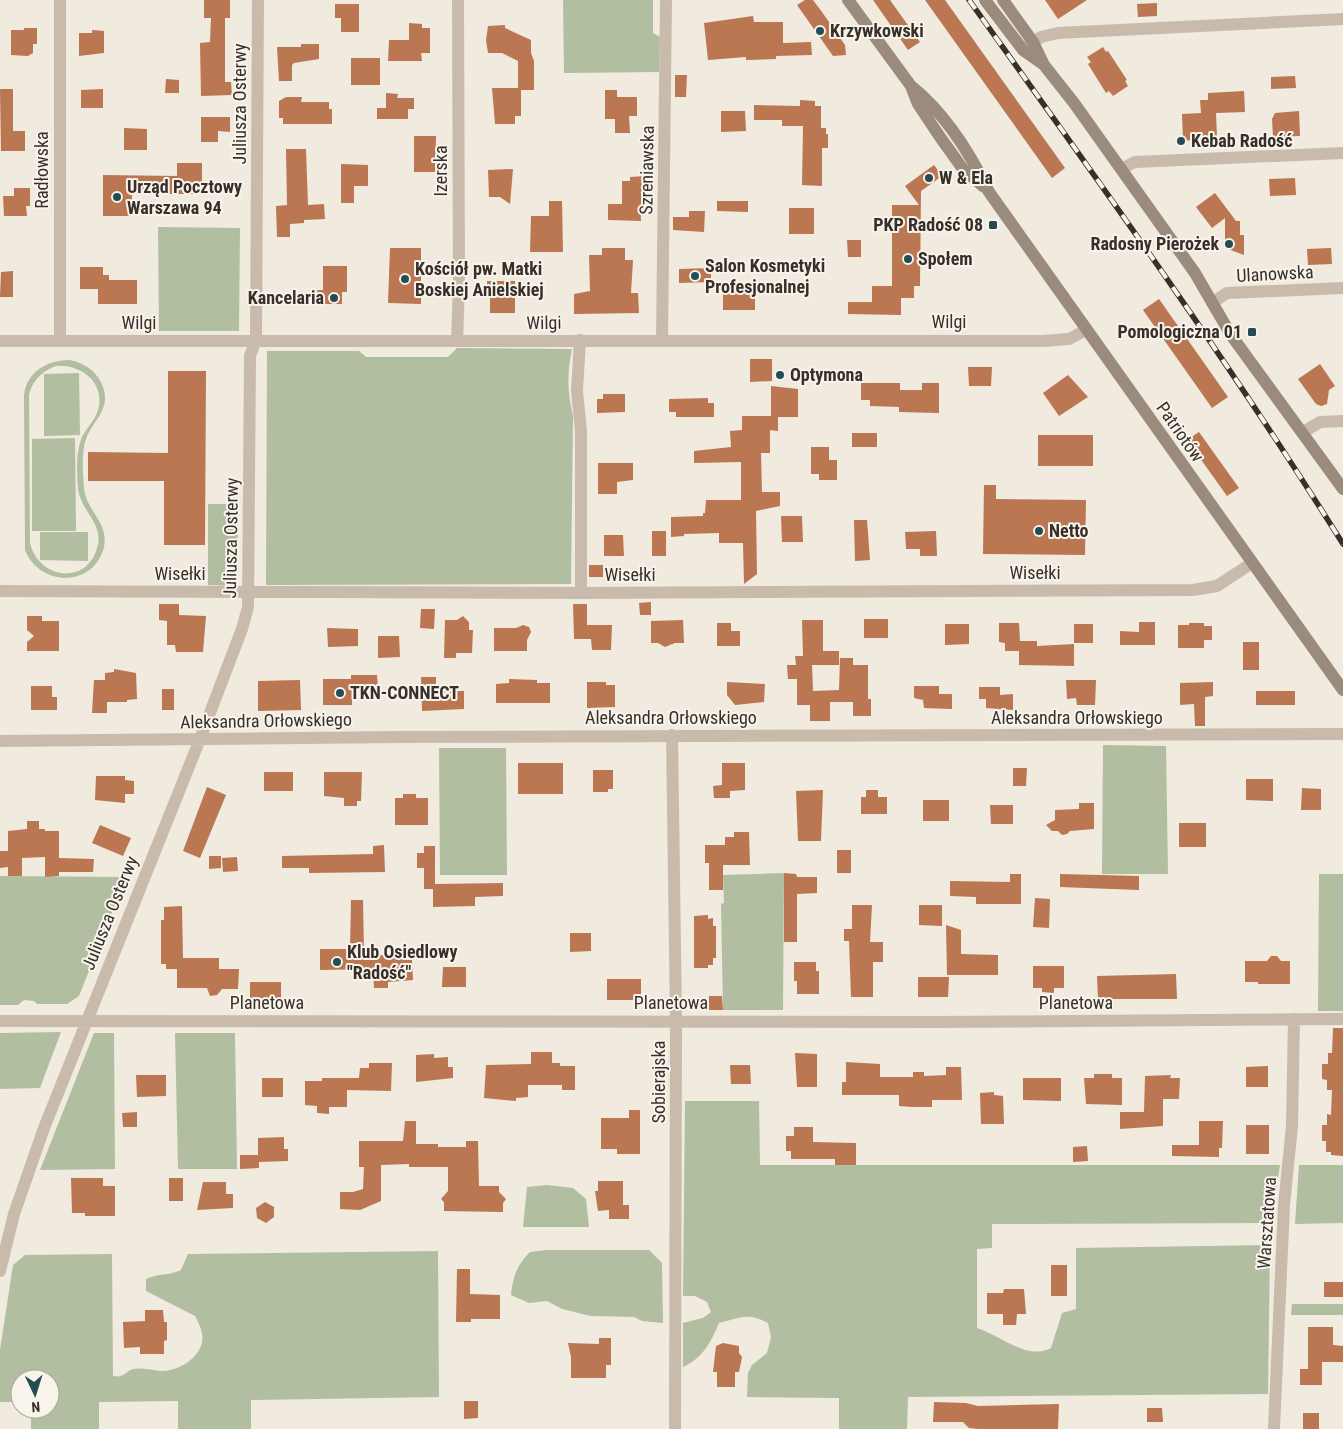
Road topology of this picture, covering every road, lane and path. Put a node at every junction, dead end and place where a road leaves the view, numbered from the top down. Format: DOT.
graph roads {
  1 [pos="60,0"];
  2 [pos="258,0"];
  3 [pos="458,0"];
  4 [pos="666,0"];
  5 [pos="848,0"];
  6 [pos="985,0"];
  7 [pos="1003,0"];
  8 [pos="1343,19"];
  9 [pos="1033,42"];
  10 [pos="1023,50"];
  11 [pos="1044,65"];
  12 [pos="1343,153"];
  13 [pos="1121,169"];
  14 [pos="1343,288"];
  15 [pos="1212,303"];
  16 [pos="1086,330"];
  17 [pos="256,340"];
  18 [pos="580,340"];
  19 [pos="662,340"];
  20 [pos="0,341"];
  21 [pos="60,341"];
  22 [pos="457,341"];
  23 [pos="1343,421"];
  24 [pos="1303,432"];
  25 [pos="1343,489"];
  26 [pos="1252,563"];
  27 [pos="0,591"];
  28 [pos="249,591"];
  29 [pos="581,593"];
  30 [pos="1343,690"];
  31 [pos="1343,734"];
  32 [pos="672,736"];
  33 [pos="200,739"];
  34 [pos="0,741"];
  35 [pos="1294,1019"];
  36 [pos="1343,1019"];
  37 [pos="85,1020"];
  38 [pos="676,1020"];
  39 [pos="0,1021"];
  40 [pos="0,1271"];
  41 [pos="675,1429"];
  42 [pos="1274,1429"];
  1 -- 21 [label="street, Radłowska"];
  2 -- 17 [label="street, Juliusza Osterwy"];
  3 -- 22 [label="street, Izerska"];
  4 -- 19 [label="street, Szreniawska"];
  5 -- 16 [label="main road, Patriotów"];
  6 -- 10 [label="main road"];
  7 -- 9 [label="main road"];
  8 -- 9 [label="street"];
  9 -- 10 [label="street"];
  9 -- 11 [label="main road"];
  10 -- 11 [label="main road"];
  11 -- 13 [label="main road"];
  12 -- 13 [label="street"];
  13 -- 15 [label="main road"];
  14 -- 15 [label="street, Ulanowska"];
  15 -- 24 [label="main road"];
  16 -- 19 [label="street, Wilgi"];
  16 -- 26 [label="main road, Patriotów"];
  17 -- 21 [label="street, Wilgi"];
  17 -- 22 [label="street, Wilgi"];
  17 -- 28 [label="street, Juliusza Osterwy"];
  18 -- 19 [label="street, Wilgi"];
  18 -- 22 [label="street, Wilgi"];
  18 -- 29 [label="street"];
  20 -- 21 [label="street, Wilgi"];
  23 -- 24 [label="street"];
  24 -- 25 [label="main road"];
  26 -- 29 [label="street, Wisełki"];
  26 -- 30 [label="main road, Patriotów"];
  27 -- 28 [label="street, Wisełki"];
  28 -- 29 [label="street, Wisełki"];
  28 -- 33 [label="street, Juliusza Osterwy"];
  31 -- 32 [label="street, Aleksandra Orłowskiego"];
  32 -- 33 [label="street, Aleksandra Orłowskiego"];
  32 -- 38 [label="street, Sobierajska"];
  33 -- 34 [label="street, Aleksandra Orłowskiego"];
  33 -- 37 [label="street, Juliusza Osterwy"];
  35 -- 36 [label="street, Planetowa"];
  35 -- 38 [label="street, Planetowa"];
  35 -- 42 [label="street, Warsztatowa"];
  37 -- 38 [label="street, Planetowa"];
  37 -- 39 [label="street, Planetowa"];
  37 -- 40 [label="street, Juliusza Osterwy"];
  38 -- 41 [label="street, Sobierajska"];
}
